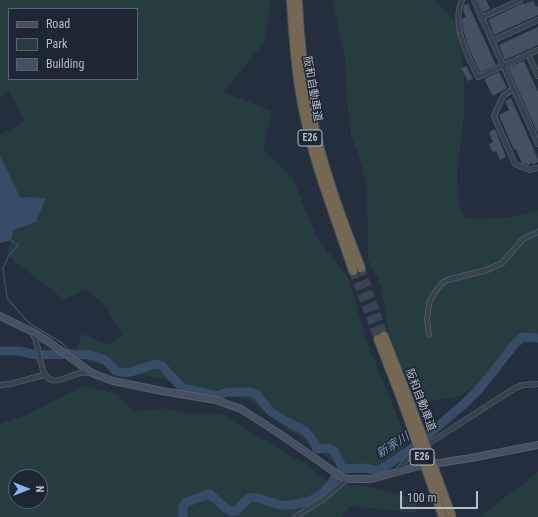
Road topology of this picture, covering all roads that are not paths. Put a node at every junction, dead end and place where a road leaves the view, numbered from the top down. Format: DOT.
graph roads {
  1 [pos="291,0"];
  2 [pos="298,0"];
  3 [pos="462,0"];
  4 [pos="474,0"];
  5 [pos="503,0"];
  6 [pos="520,0"];
  7 [pos="506,6"];
  8 [pos="481,18"];
  9 [pos="538,20"];
  10 [pos="492,41"];
  11 [pos="538,50"];
  12 [pos="528,54"];
  13 [pos="503,66"];
  14 [pos="538,76"];
  15 [pos="513,89"];
  16 [pos="538,144"];
  17 [pos="538,168"];
  18 [pos="538,232"];
  19 [pos="0,316"];
  20 [pos="31,331"];
  21 [pos="429,335"];
  22 [pos="381,337"];
  23 [pos="92,374"];
  24 [pos="44,375"];
  25 [pos="538,384"];
  26 [pos="0,385"];
  27 [pos="404,397"];
  28 [pos="538,445"];
  29 [pos="399,472"];
  30 [pos="345,478"];
  31 [pos="294,517"];
  32 [pos="443,517"];
  33 [pos="452,517"];
  1 -- 2 [label="highway, 阪和自動車道 / E26"];
  3 -- 13 [label="street"];
  4 -- 8 [label="street"];
  5 -- 7 [label="street"];
  6 -- 7 [label="street"];
  7 -- 8 [label="street"];
  8 -- 10 [label="street"];
  9 -- 10 [label="street"];
  10 -- 13 [label="street"];
  11 -- 12 [label="street"];
  12 -- 13 [label="street"];
  12 -- 14 [label="street"];
  13 -- 15 [label="street"];
  15 -- 16 [label="street"];
  15 -- 17 [label="street"];
  18 -- 21 [label="street"];
  19 -- 20 [label="street"];
  20 -- 23 [label="street"];
  20 -- 24 [label="street"];
  22 -- 27 [label="highway, 阪和自動車道 / E26"];
  23 -- 24 [label="street"];
  23 -- 30 [label="street"];
  24 -- 26 [label="street"];
  25 -- 29 [label="street"];
  27 -- 32 [label="highway, 阪和自動車道 / E26, bridge"];
  27 -- 33 [label="highway, 阪和自動車道 / E26, bridge"];
  28 -- 29 [label="street"];
  29 -- 30 [label="street"];
  30 -- 31 [label="street"];
}
